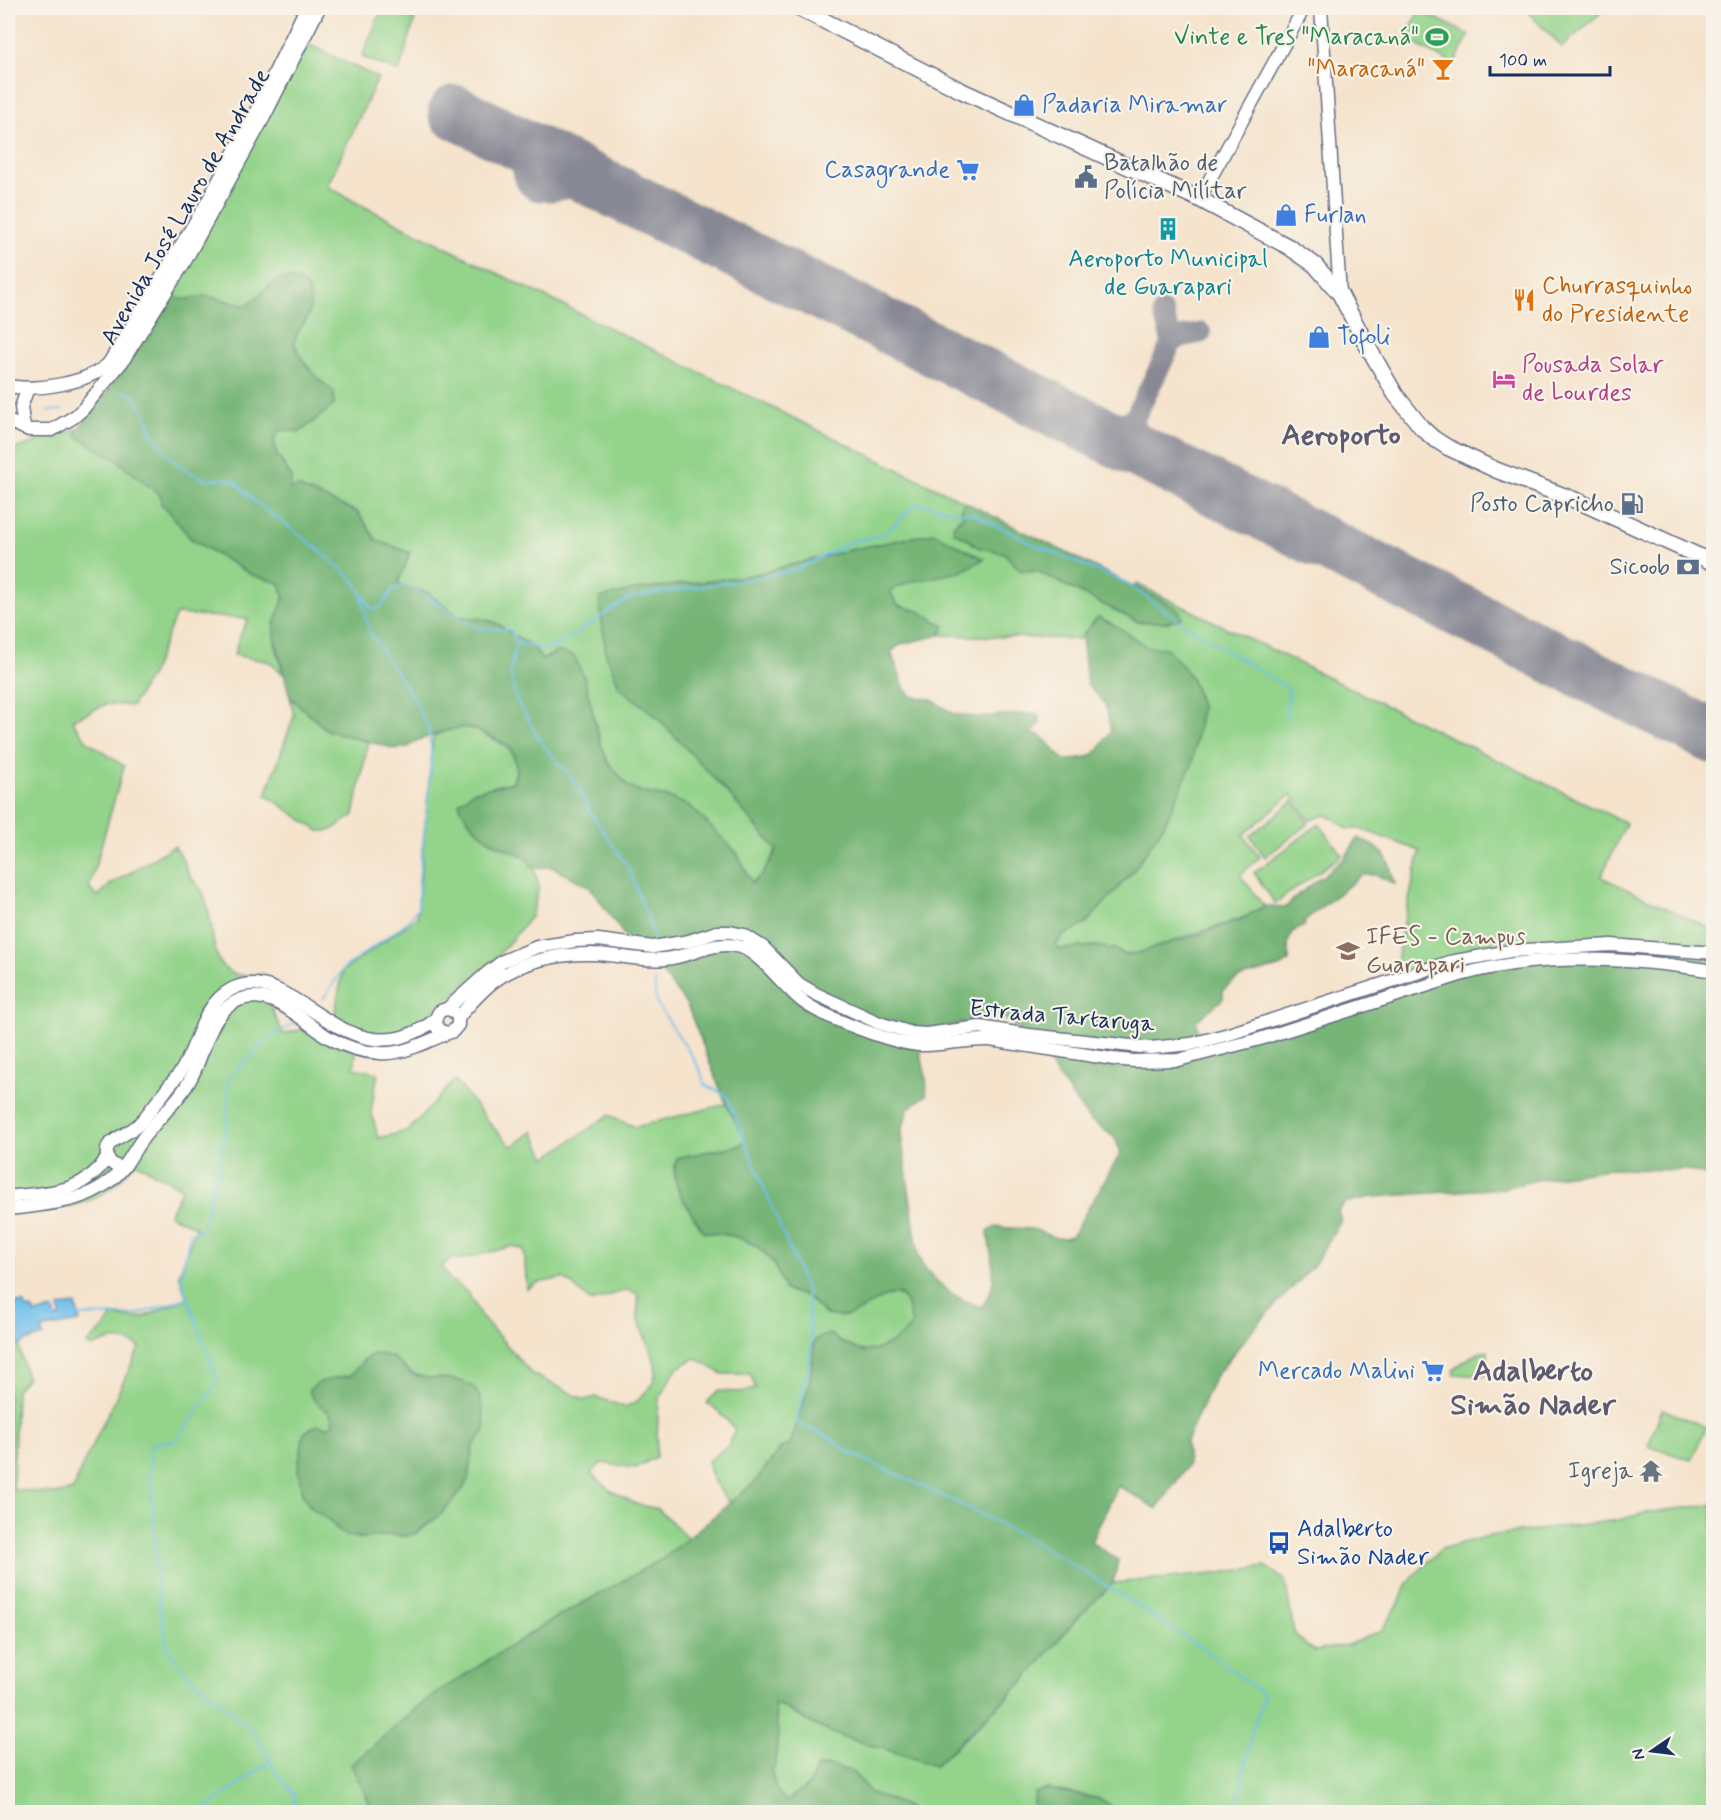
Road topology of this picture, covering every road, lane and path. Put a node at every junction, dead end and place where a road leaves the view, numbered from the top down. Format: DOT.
graph roads {
  1 [pos="306,8"];
  2 [pos="319,8"];
  3 [pos="799,8"];
  4 [pos="1304,8"];
  5 [pos="1321,8"];
  6 [pos="1199,199"];
  7 [pos="1340,294"];
  8 [pos="8,386"];
  9 [pos="28,388"];
  10 [pos="8,421"];
  11 [pos="24,428"];
  12 [pos="1713,563"];
  13 [pos="1713,953"];
  14 [pos="1713,971"];
  15 [pos="447,1009"];
  16 [pos="458,1018"];
  17 [pos="435,1020"];
  18 [pos="446,1033"];
  19 [pos="118,1138"];
  20 [pos="133,1153"];
  21 [pos="107,1158"];
  22 [pos="123,1167"];
  23 [pos="8,1197"];
  24 [pos="8,1209"];
  1 -- 9 [label="street, Avenida José Lauro de Andrade"];
  2 -- 11 [label="street, Avenida José Lauro de Andrade"];
  3 -- 6 [label="main road"];
  4 -- 6 [label="street"];
  5 -- 7 [label="street"];
  6 -- 7 [label="main road"];
  7 -- 12 [label="main road"];
  8 -- 9 [label="street, Avenida José Lauro de Andrade"];
  9 -- 11 [label="street"];
  10 -- 11 [label="street, Avenida José Lauro de Andrade"];
  13 -- 15 [label="street, Estrada Tartaruga"];
  14 -- 16 [label="street, Estrada Tartaruga"];
  15 -- 16 [label="street"];
  15 -- 17 [label="street"];
  16 -- 18 [label="street"];
  17 -- 18 [label="street"];
  17 -- 19 [label="street"];
  18 -- 20 [label="street"];
  19 -- 20 [label="street"];
  19 -- 21 [label="street"];
  20 -- 22 [label="street"];
  21 -- 22 [label="street"];
  21 -- 23 [label="street"];
  22 -- 24 [label="street"];
}
